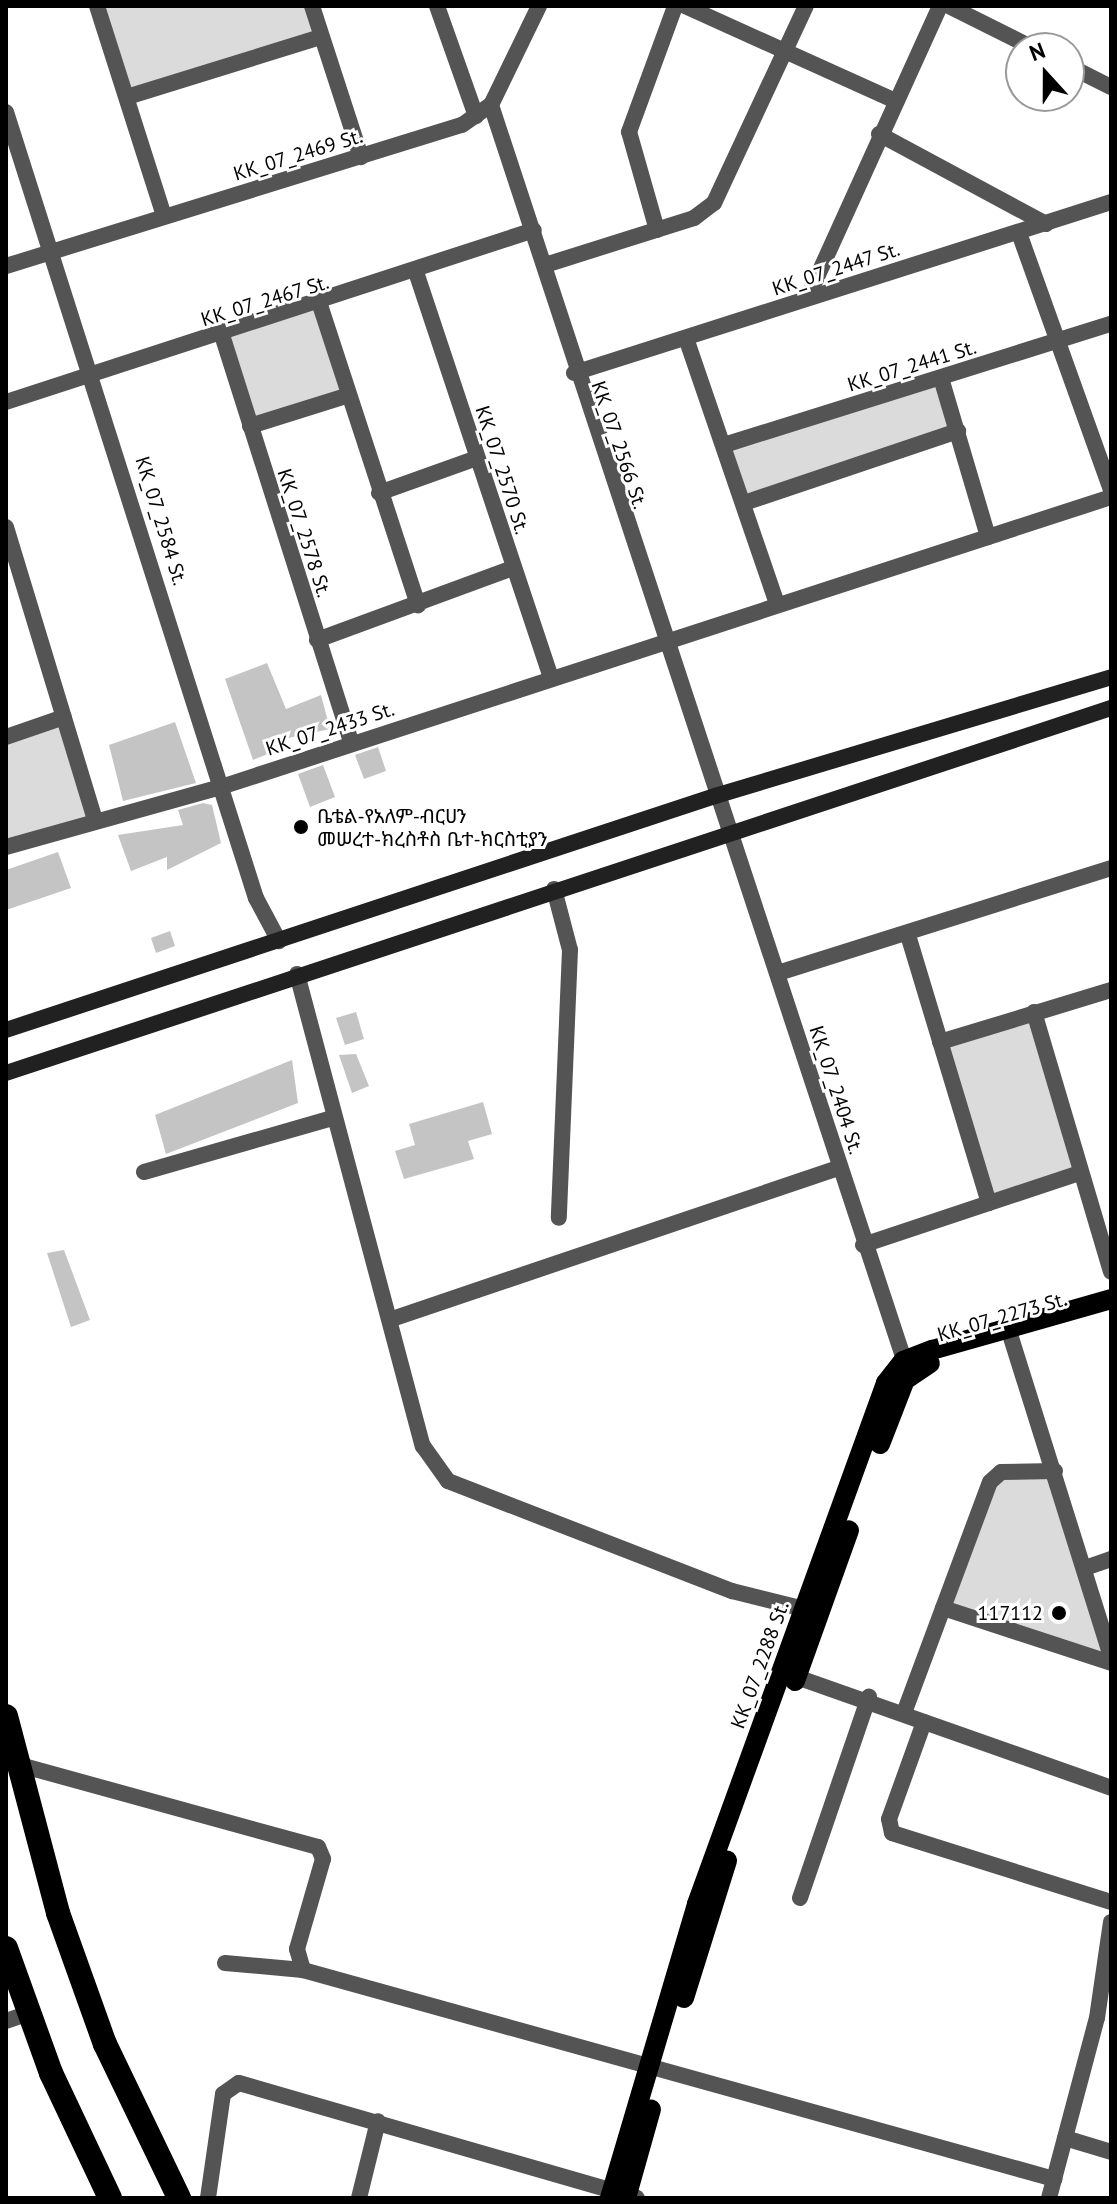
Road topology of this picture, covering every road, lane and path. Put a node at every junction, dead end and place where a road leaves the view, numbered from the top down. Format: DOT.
graph roads {
  1 [pos="97,6"];
  2 [pos="312,6"];
  3 [pos="437,6"];
  4 [pos="539,6"];
  5 [pos="675,6"];
  6 [pos="685,6"];
  7 [pos="806,6"];
  8 [pos="940,6"];
  9 [pos="949,6"];
  10 [pos="1005,34"];
  11 [pos="321,37"];
  12 [pos="785,54"];
  13 [pos="1085,74"];
  14 [pos="1111,87"];
  15 [pos="127,97"];
  16 [pos="893,100"];
  17 [pos="491,105"];
  18 [pos="6,112"];
  19 [pos="476,116"];
  20 [pos="879,134"];
  21 [pos="361,157"];
  22 [pos="1111,202"];
  23 [pos="164,216"];
  24 [pos="1046,224"];
  25 [pos="534,230"];
  26 [pos="657,230"];
  27 [pos="1019,233"];
  28 [pos="52,252"];
  29 [pos="545,265"];
  30 [pos="6,266"];
  31 [pos="416,272"];
  32 [pos="808,297"];
  33 [pos="320,305"];
  34 [pos="1111,324"];
  35 [pos="222,335"];
  36 [pos="687,341"];
  37 [pos="1053,343"];
  38 [pos="574,373"];
  39 [pos="94,375"];
  40 [pos="941,378"];
  41 [pos="346,396"];
  42 [pos="6,402"];
  43 [pos="250,426"];
  44 [pos="958,431"];
  45 [pos="724,445"];
  46 [pos="477,458"];
  47 [pos="1111,490"];
  48 [pos="379,493"];
  49 [pos="1111,497"];
  50 [pos="744,503"];
  51 [pos="6,527"];
  52 [pos="988,537"];
  53 [pos="513,568"];
  54 [pos="776,601"];
  55 [pos="418,605"];
  56 [pos="663,639"];
  57 [pos="317,640"];
  58 [pos="1111,677"];
  59 [pos="551,679"];
  60 [pos="1111,708"];
  61 [pos="64,717"];
  62 [pos="6,737"];
  63 [pos="351,742"];
  64 [pos="221,787"];
  65 [pos="715,796"];
  66 [pos="95,820"];
  67 [pos="727,833"];
  68 [pos="6,847"];
  69 [pos="1111,868"];
  70 [pos="554,889"];
  71 [pos="908,935"];
  72 [pos="279,941"];
  73 [pos="778,973"];
  74 [pos="297,974"];
  75 [pos="1111,990"];
  76 [pos="1034,1012"];
  77 [pos="6,1030"];
  78 [pos="940,1042"];
  79 [pos="6,1073"];
  80 [pos="332,1118"];
  81 [pos="840,1167"];
  82 [pos="144,1172"];
  83 [pos="1080,1173"];
  84 [pos="989,1203"];
  85 [pos="559,1218"];
  86 [pos="863,1245"];
  87 [pos="1111,1272"];
  88 [pos="1111,1299"];
  89 [pos="1111,1311"];
  90 [pos="392,1319"];
  91 [pos="1010,1334"];
  92 [pos="906,1368"];
  93 [pos="1055,1471"];
  94 [pos="1111,1559"];
  95 [pos="1085,1568"];
  96 [pos="943,1608"];
  97 [pos="812,1611"];
  98 [pos="1111,1660"];
  99 [pos="790,1674"];
  100 [pos="869,1697"];
  101 [pos="904,1713"];
  102 [pos="6,1716"];
  103 [pos="924,1722"];
  104 [pos="20,1765"];
  105 [pos="1111,1788"];
  106 [pos="800,1898"];
  107 [pos="1111,1902"];
  108 [pos="1111,1922"];
  109 [pos="6,1948"];
  110 [pos="1110,1949"];
  111 [pos="225,1963"];
  112 [pos="303,1970"];
  113 [pos="18,2017"];
  114 [pos="1104,2020"];
  115 [pos="656,2068"];
  116 [pos="378,2121"];
  117 [pos="1065,2138"];
  118 [pos="1111,2152"];
  119 [pos="1054,2179"];
  120 [pos="622,2197"];
  121 [pos="110,2198"];
  122 [pos="179,2198"];
  123 [pos="208,2198"];
  124 [pos="359,2198"];
  125 [pos="1049,2198"];
  1 -- 15 [label="street"];
  2 -- 11 [label="street"];
  3 -- 19 [label="street"];
  4 -- 17 [label="street, KK_07_2469 St."];
  5 -- 26 [label="street"];
  6 -- 12 [label="street"];
  7 -- 12 [label="street"];
  8 -- 16 [label="street"];
  9 -- 10 [label="street"];
  11 -- 15 [label="street"];
  11 -- 21 [label="street"];
  12 -- 16 [label="street"];
  12 -- 26 [label="street"];
  13 -- 14 [label="street"];
  15 -- 23 [label="street"];
  16 -- 20 [label="street"];
  17 -- 19 [label="street, KK_07_2469 St."];
  17 -- 25 [label="street, KK_07_2566 St."];
  18 -- 28 [label="street, KK_07_2584 St."];
  19 -- 21 [label="street, KK_07_2469 St."];
  20 -- 24 [label="street"];
  20 -- 32 [label="street"];
  21 -- 23 [label="street, KK_07_2469 St."];
  22 -- 24 [label="street, KK_07_2447 St."];
  23 -- 28 [label="street, KK_07_2469 St."];
  24 -- 27 [label="street, KK_07_2447 St."];
  25 -- 29 [label="street, KK_07_2566 St."];
  25 -- 31 [label="street, KK_07_2467 St."];
  26 -- 29 [label="street"];
  27 -- 32 [label="street, KK_07_2447 St."];
  27 -- 37 [label="street"];
  28 -- 30 [label="street, KK_07_2469 St."];
  28 -- 39 [label="street, KK_07_2584 St."];
  29 -- 38 [label="street, KK_07_2566 St."];
  31 -- 33 [label="street, KK_07_2467 St."];
  31 -- 46 [label="street, KK_07_2570 St."];
  32 -- 36 [label="street, KK_07_2447 St."];
  33 -- 35 [label="street, KK_07_2467 St."];
  33 -- 41 [label="street"];
  34 -- 37 [label="street, KK_07_2441 St."];
  35 -- 39 [label="street, KK_07_2467 St."];
  35 -- 43 [label="street, KK_07_2578 St."];
  36 -- 38 [label="street, KK_07_2447 St."];
  36 -- 45 [label="street"];
  37 -- 40 [label="street, KK_07_2441 St."];
  37 -- 47 [label="street"];
  38 -- 56 [label="street, KK_07_2566 St."];
  39 -- 42 [label="street, KK_07_2467 St."];
  39 -- 64 [label="street, KK_07_2584 St."];
  40 -- 44 [label="street"];
  40 -- 45 [label="street, KK_07_2441 St."];
  41 -- 43 [label="street"];
  41 -- 48 [label="street"];
  43 -- 57 [label="street, KK_07_2578 St."];
  44 -- 50 [label="street"];
  44 -- 52 [label="street"];
  45 -- 50 [label="street"];
  46 -- 48 [label="street"];
  46 -- 53 [label="street, KK_07_2570 St."];
  48 -- 55 [label="street"];
  49 -- 52 [label="street"];
  50 -- 54 [label="street"];
  51 -- 61 [label="street"];
  52 -- 54 [label="street"];
  53 -- 55 [label="street"];
  53 -- 59 [label="street, KK_07_2570 St."];
  54 -- 56 [label="street, KK_07_2433 St."];
  55 -- 57 [label="street"];
  56 -- 59 [label="street, KK_07_2433 St."];
  56 -- 65 [label="street, KK_07_2566 St."];
  57 -- 63 [label="street, KK_07_2578 St."];
  58 -- 65 [label="street"];
  59 -- 63 [label="street, KK_07_2433 St."];
  60 -- 67 [label="street"];
  61 -- 62 [label="street"];
  61 -- 66 [label="street"];
  63 -- 64 [label="street, KK_07_2433 St."];
  64 -- 66 [label="street, KK_07_2433 St."];
  64 -- 72 [label="street, KK_07_2584 St."];
  65 -- 67 [label="street, KK_07_2566 St."];
  65 -- 72 [label="street"];
  66 -- 68 [label="street, KK_07_2433 St."];
  67 -- 70 [label="street"];
  67 -- 73 [label="street, KK_07_2404 St."];
  69 -- 71 [label="street"];
  70 -- 74 [label="street"];
  70 -- 85 [label="street"];
  71 -- 73 [label="street"];
  71 -- 78 [label="street"];
  72 -- 77 [label="street"];
  73 -- 81 [label="street, KK_07_2404 St."];
  74 -- 79 [label="street"];
  74 -- 80 [label="street"];
  75 -- 76 [label="street"];
  76 -- 78 [label="street"];
  76 -- 83 [label="street"];
  78 -- 84 [label="street"];
  80 -- 82 [label="street"];
  80 -- 90 [label="street"];
  81 -- 86 [label="street, KK_07_2404 St."];
  81 -- 90 [label="street"];
  83 -- 84 [label="street"];
  83 -- 87 [label="street"];
  84 -- 86 [label="street"];
  86 -- 92 [label="street, KK_07_2404 St."];
  88 -- 91 [label="main road"];
  89 -- 91 [label="main road, KK_07_2273 St."];
  90 -- 97 [label="street"];
  91 -- 92 [label="main road, KK_07_2273 St."];
  91 -- 93 [label="street"];
  92 -- 97 [label="main road, KK_07_2288 St."];
  93 -- 95 [label="street"];
  93 -- 96 [label="street"];
  94 -- 95 [label="street"];
  95 -- 98 [label="street"];
  96 -- 98 [label="street"];
  96 -- 101 [label="street"];
  97 -- 99 [label="main road, KK_07_2288 St."];
  99 -- 100 [label="street"];
  99 -- 115 [label="main road, KK_07_2288 St."];
  100 -- 101 [label="street"];
  100 -- 106 [label="street"];
  101 -- 103 [label="street"];
  102 -- 104 [label="highway"];
  103 -- 105 [label="street"];
  103 -- 107 [label="street"];
  104 -- 112 [label="street"];
  104 -- 122 [label="highway"];
  108 -- 110 [label="street"];
  109 -- 113 [label="highway"];
  110 -- 114 [label="street"];
  111 -- 112 [label="street"];
  112 -- 115 [label="street"];
  113 -- 121 [label="highway"];
  114 -- 117 [label="street"];
  115 -- 119 [label="street"];
  115 -- 120 [label="main road, KK_07_2288 St."];
  116 -- 120 [label="street"];
  116 -- 123 [label="street"];
  116 -- 124 [label="street"];
  117 -- 118 [label="street"];
  117 -- 119 [label="street"];
  119 -- 125 [label="street"];
}
